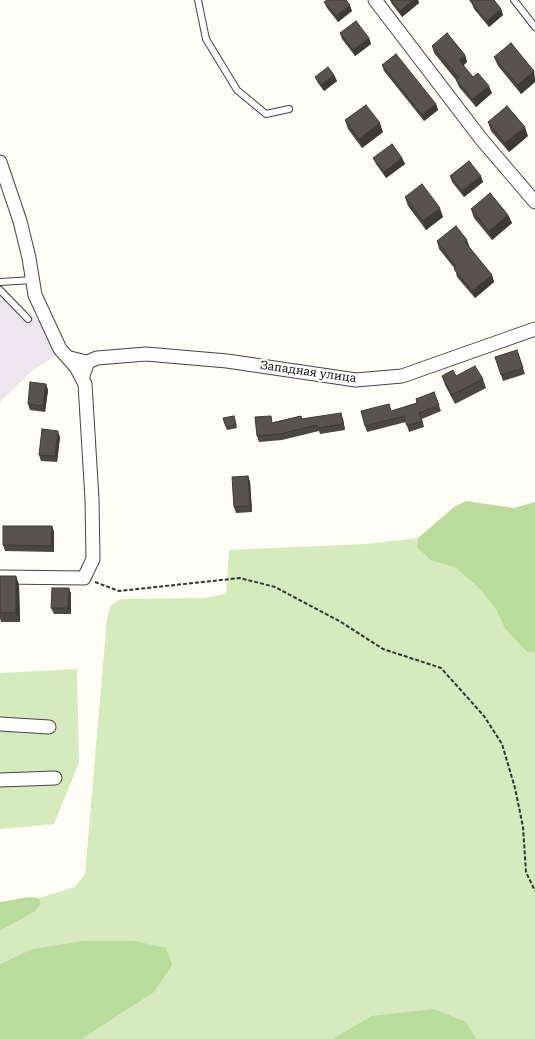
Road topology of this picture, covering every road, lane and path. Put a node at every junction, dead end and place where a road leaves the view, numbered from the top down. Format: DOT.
graph roads {
  1 [pos="198,0"];
  2 [pos="375,0"];
  3 [pos="514,0"];
  4 [pos="535,27"];
  5 [pos="289,109"];
  6 [pos="0,162"];
  7 [pos="535,202"];
  8 [pos="33,280"];
  9 [pos="0,282"];
  10 [pos="0,290"];
  11 [pos="28,319"];
  12 [pos="535,329"];
  13 [pos="63,353"];
  14 [pos="92,360"];
  15 [pos="76,367"];
  16 [pos="85,384"];
  17 [pos="0,577"];
  18 [pos="84,578"];
  19 [pos="0,724"];
  20 [pos="49,727"];
  21 [pos="54,778"];
  22 [pos="0,780"];
  23 [pos="535,891"];
  1 -- 5 [label="lane"];
  2 -- 7 [label="street"];
  3 -- 4 [label="lane"];
  6 -- 8 [label="street"];
  8 -- 9 [label="lane"];
  8 -- 13 [label="street"];
  10 -- 11 [label="lane"];
  12 -- 14 [label="street, Западная улица"];
  13 -- 14 [label="lane"];
  13 -- 15 [label="street"];
  14 -- 15 [label="street, Западная улица"];
  14 -- 16 [label="lane"];
  15 -- 16 [label="street"];
  16 -- 18 [label="street"];
  17 -- 18 [label="street"];
  18 -- 23 [label="path"];
  19 -- 20 [label="street"];
  21 -- 22 [label="street"];
}
